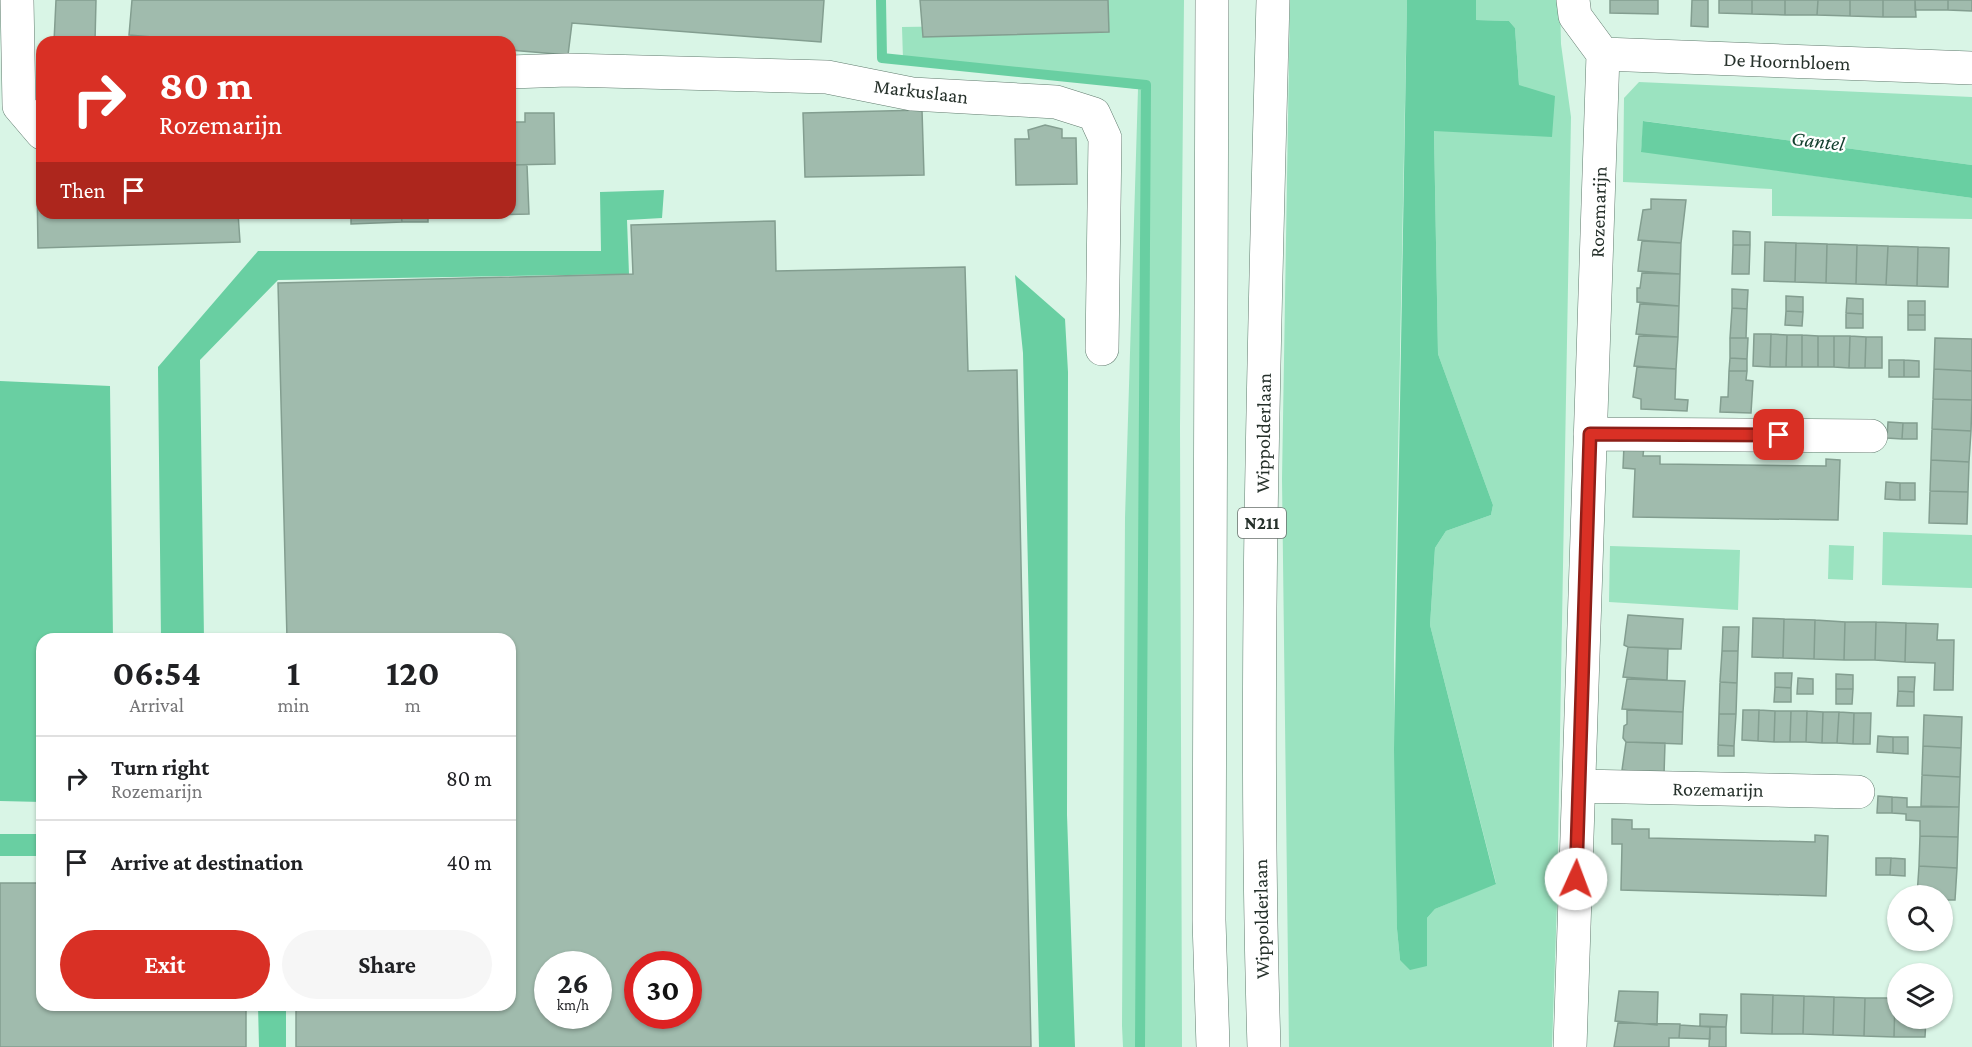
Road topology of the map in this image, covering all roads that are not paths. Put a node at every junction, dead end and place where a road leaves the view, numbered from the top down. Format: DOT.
graph roads {
  1 [pos="17,0"];
  2 [pos="1212,0"];
  3 [pos="1273,0"];
  4 [pos="1573,0"];
  5 [pos="1603,54"];
  6 [pos="1972,68"];
  7 [pos="516,72"];
  8 [pos="36,126"];
  9 [pos="1102,349"];
  10 [pos="1590,434"];
  11 [pos="1871,436"];
  12 [pos="1579,786"];
  13 [pos="1858,792"];
  14 [pos="1213,1047"];
  15 [pos="1264,1047"];
  16 [pos="1570,1047"];
  1 -- 8 [label="street"];
  2 -- 14 [label="street, N211"];
  3 -- 15 [label="street, Wippolderlaan / N211"];
  4 -- 5 [label="street"];
  5 -- 6 [label="street, De Hoornbloem"];
  5 -- 10 [label="street, Rozemarijn"];
  7 -- 9 [label="street, Markuslaan"];
  10 -- 11 [label="street"];
  10 -- 12 [label="street, Rozemarijn"];
  12 -- 13 [label="street, Rozemarijn"];
  12 -- 16 [label="street, Rozemarijn"];
}
